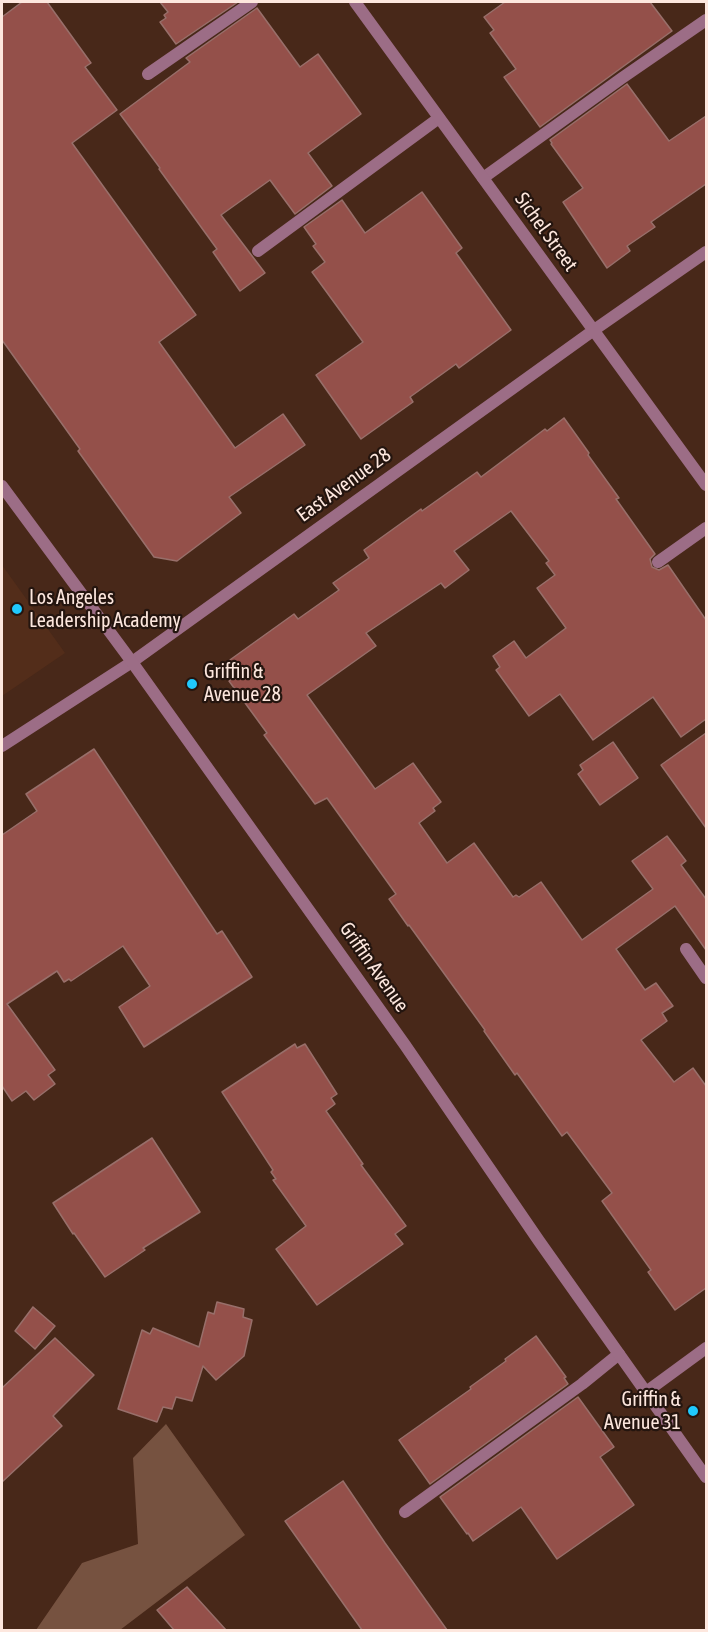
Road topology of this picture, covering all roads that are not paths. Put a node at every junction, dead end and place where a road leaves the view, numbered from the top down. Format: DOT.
graph roads {
  1 [pos="252,2"];
  2 [pos="355,2"];
  3 [pos="706,20"];
  4 [pos="148,74"];
  5 [pos="439,118"];
  6 [pos="483,178"];
  7 [pos="258,251"];
  8 [pos="706,252"];
  9 [pos="594,330"];
  10 [pos="706,485"];
  11 [pos="2,486"];
  12 [pos="706,528"];
  13 [pos="658,562"];
  14 [pos="132,662"];
  15 [pos="2,746"];
  16 [pos="686,949"];
  17 [pos="706,978"];
  18 [pos="706,1348"];
  19 [pos="619,1354"];
  20 [pos="646,1392"];
  21 [pos="706,1477"];
  22 [pos="405,1512"];
  1 -- 4 [label="street"];
  2 -- 5 [label="street, Sichel Street"];
  3 -- 6 [label="street"];
  5 -- 6 [label="street, Sichel Street"];
  5 -- 7 [label="street"];
  6 -- 9 [label="street, Sichel Street"];
  8 -- 9 [label="street, East Avenue 28"];
  9 -- 10 [label="street, Sichel Street"];
  9 -- 14 [label="street, East Avenue 28"];
  11 -- 14 [label="street, Griffin Avenue"];
  12 -- 13 [label="street"];
  14 -- 15 [label="street, East Avenue 28"];
  14 -- 19 [label="street, Griffin Avenue"];
  16 -- 17 [label="street"];
  18 -- 20 [label="street"];
  19 -- 20 [label="street, Griffin Avenue"];
  19 -- 22 [label="street"];
  20 -- 21 [label="street, Griffin Avenue"];
}
